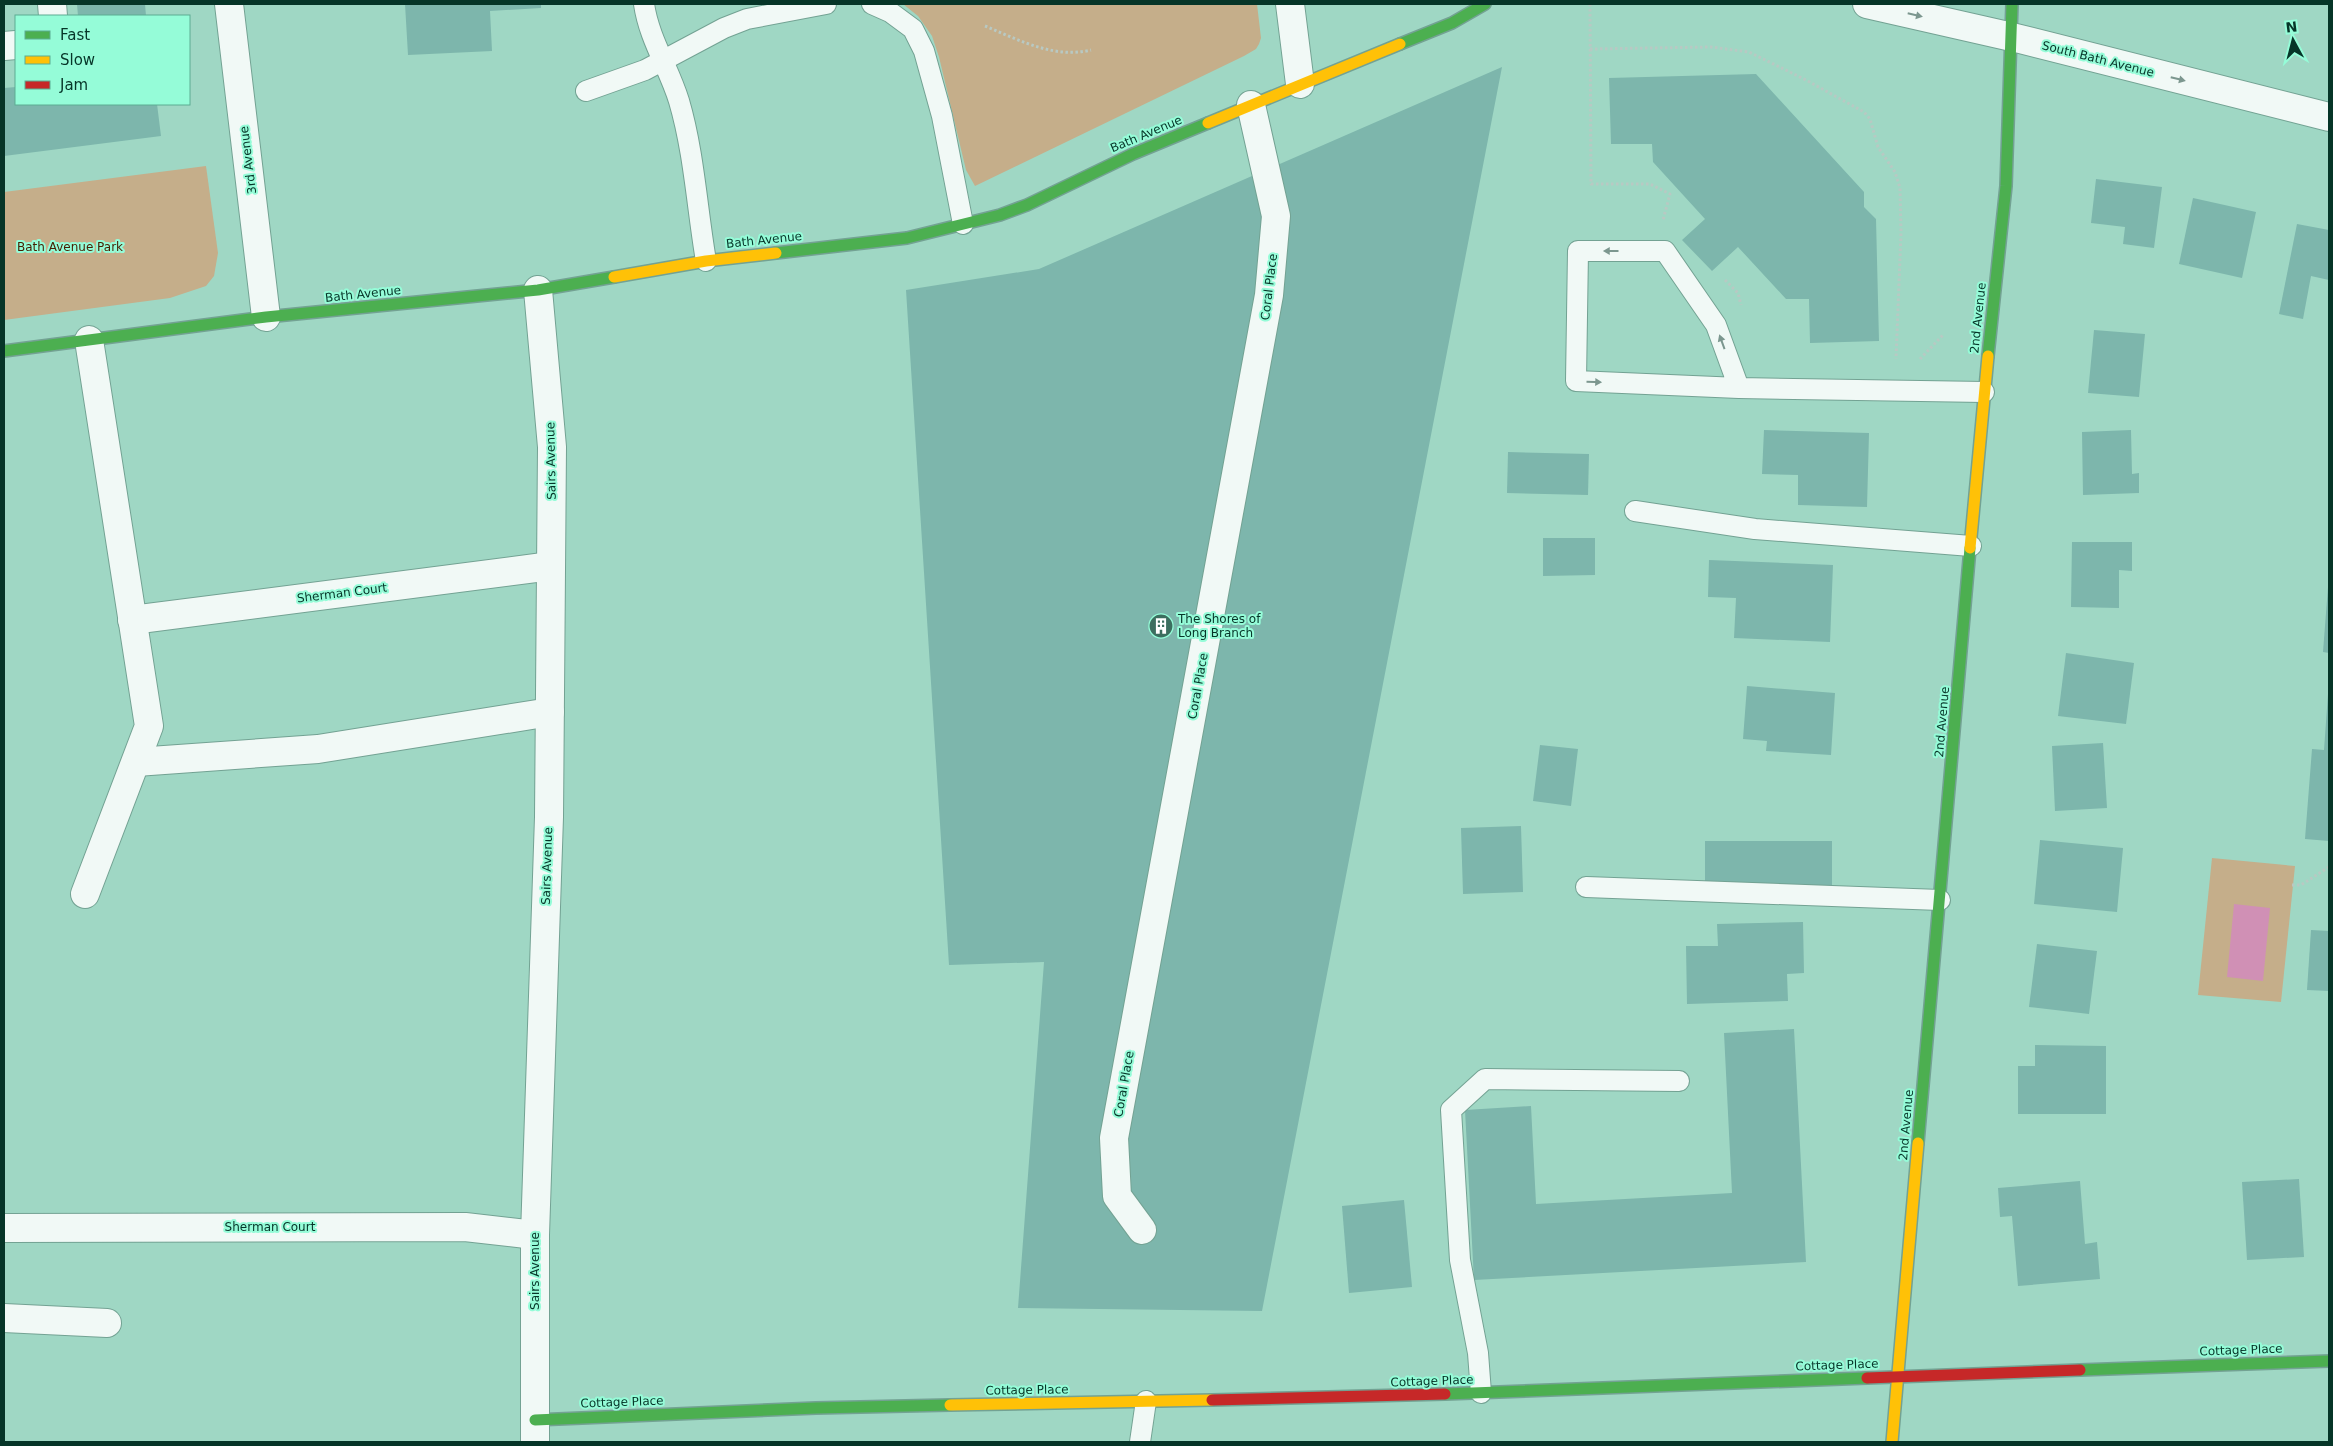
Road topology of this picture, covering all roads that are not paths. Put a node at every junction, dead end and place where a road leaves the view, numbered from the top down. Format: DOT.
graph roads {
  1 [pos="229,4"];
  2 [pos="644,4"];
  3 [pos="826,4"];
  4 [pos="872,4"];
  5 [pos="1290,4"];
  6 [pos="1475,4"];
  7 [pos="1485,4"];
  8 [pos="1867,4"];
  9 [pos="2012,4"];
  10 [pos="1452,24"];
  11 [pos="2012,37"];
  12 [pos="661,61"];
  13 [pos="1300,84"];
  14 [pos="586,91"];
  15 [pos="1251,105"];
  16 [pos="2329,117"];
  17 [pos="963,224"];
  18 [pos="706,260"];
  19 [pos="538,290"];
  20 [pos="266,317"];
  21 [pos="89,340"];
  22 [pos="4,350"];
  23 [pos="1738,388"];
  24 [pos="1984,392"];
  25 [pos="1635,511"];
  26 [pos="1971,546"];
  27 [pos="551,566"];
  28 [pos="132,620"];
  29 [pos="550,712"];
  30 [pos="136,762"];
  31 [pos="1586,887"];
  32 [pos="85,894"];
  33 [pos="1940,900"];
  34 [pos="1679,1081"];
  35 [pos="4,1228"];
  36 [pos="1142,1230"];
  37 [pos="535,1235"];
  38 [pos="4,1318"];
  39 [pos="107,1323"];
  40 [pos="2329,1361"];
  41 [pos="1898,1377"];
  42 [pos="1481,1393"];
  43 [pos="1146,1402"];
  44 [pos="535,1431"];
  45 [pos="1140,1442"];
  46 [pos="1892,1442"];
  1 -- 20 [label="street, 3rd Avenue"];
  2 -- 12 [label="lane"];
  3 -- 12 [label="lane"];
  4 -- 17 [label="lane"];
  5 -- 13 [label="street"];
  6 -- 10 [label="lane"];
  7 -- 10 [label="street, Bath Avenue"];
  8 -- 11 [label="street, South Bath Avenue, one-way"];
  9 -- 11 [label="street, 2nd Avenue"];
  10 -- 13 [label="street, Bath Avenue"];
  11 -- 16 [label="street, South Bath Avenue, one-way"];
  11 -- 24 [label="street, 2nd Avenue"];
  12 -- 14 [label="lane"];
  12 -- 18 [label="lane"];
  13 -- 15 [label="street, Bath Avenue"];
  15 -- 17 [label="street, Bath Avenue"];
  15 -- 36 [label="street, Coral Place"];
  17 -- 18 [label="street, Bath Avenue"];
  18 -- 19 [label="street, Bath Avenue"];
  19 -- 20 [label="street, Bath Avenue"];
  19 -- 27 [label="street, Sairs Avenue"];
  20 -- 21 [label="street, Bath Avenue"];
  21 -- 22 [label="street, Bath Avenue"];
  21 -- 28 [label="street"];
  23 -- 23 [label="lane, one-way"];
  23 -- 24 [label="lane"];
  24 -- 26 [label="street, 2nd Avenue"];
  25 -- 26 [label="lane"];
  26 -- 33 [label="street, 2nd Avenue"];
  27 -- 28 [label="street, Sherman Court"];
  27 -- 29 [label="street, Sairs Avenue"];
  28 -- 30 [label="street"];
  29 -- 30 [label="street"];
  29 -- 37 [label="street, Sairs Avenue"];
  30 -- 32 [label="street"];
  31 -- 33 [label="lane"];
  33 -- 41 [label="street, 2nd Avenue"];
  34 -- 42 [label="lane"];
  35 -- 37 [label="street, Sherman Court"];
  37 -- 44 [label="street, Sairs Avenue"];
  38 -- 39 [label="street"];
  40 -- 41 [label="street, Cottage Place"];
  41 -- 42 [label="street, Cottage Place"];
  41 -- 46 [label="street, 2nd Avenue"];
  42 -- 43 [label="street, Cottage Place"];
  43 -- 44 [label="street, Cottage Place"];
  43 -- 45 [label="lane"];
}
